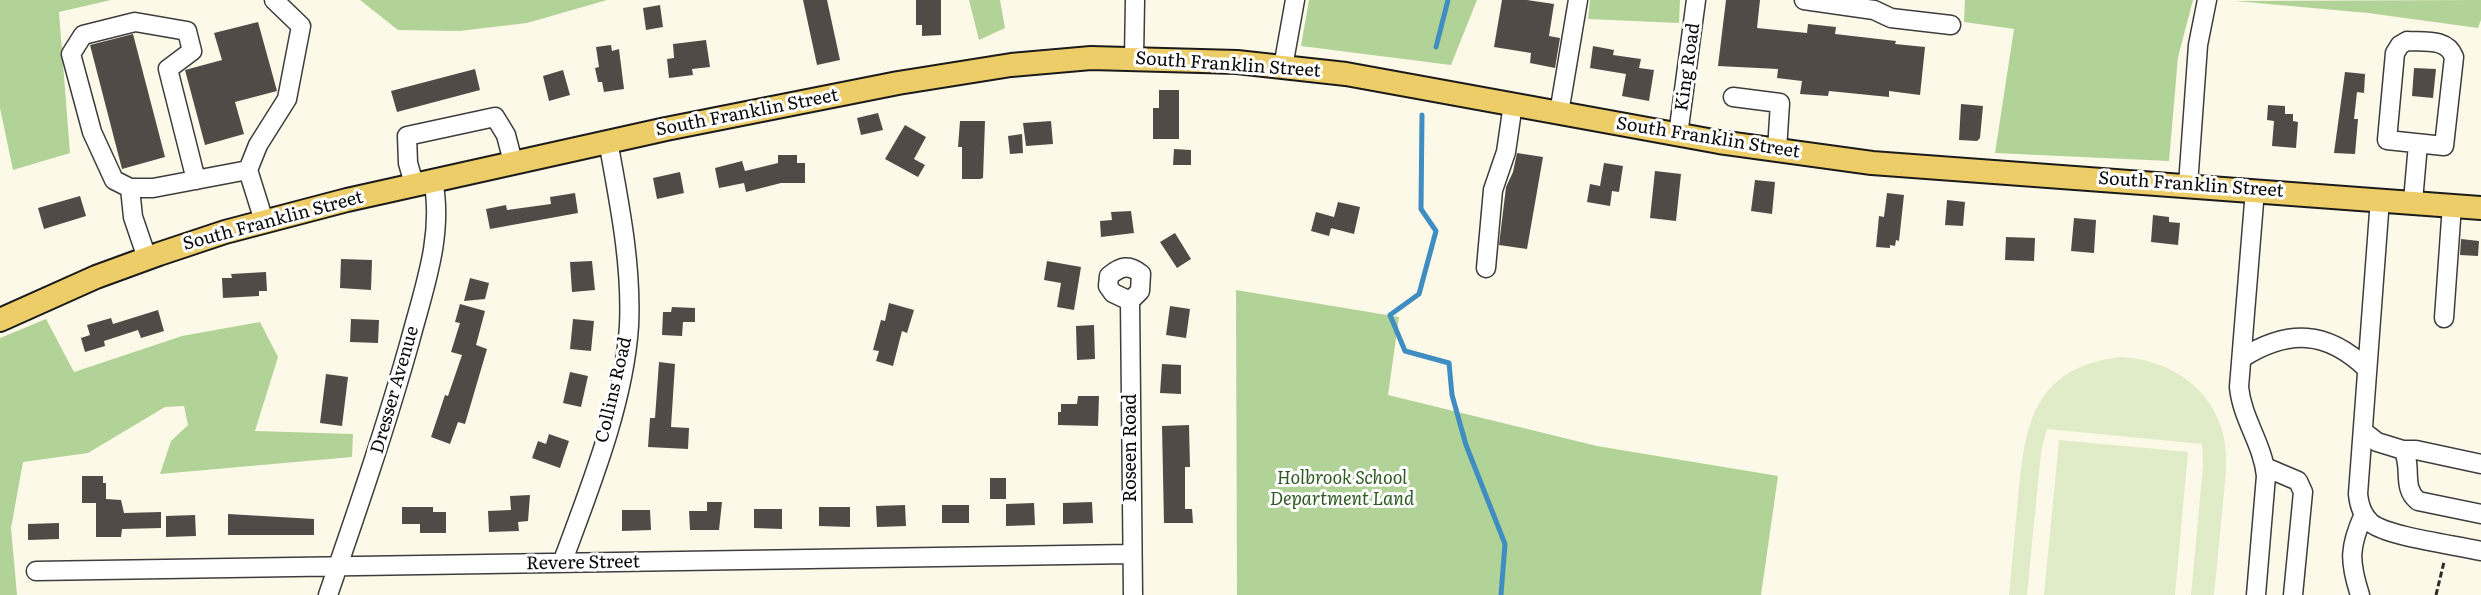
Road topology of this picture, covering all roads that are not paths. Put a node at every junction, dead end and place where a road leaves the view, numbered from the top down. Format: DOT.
graph roads {
  1 [pos="274,0"];
  2 [pos="1135,0"];
  3 [pos="1295,0"];
  4 [pos="1578,0"];
  5 [pos="1696,0"];
  6 [pos="1804,0"];
  7 [pos="2207,0"];
  8 [pos="1875,5"];
  9 [pos="1951,25"];
  10 [pos="1134,58"];
  11 [pos="1283,67"];
  12 [pos="1733,97"];
  13 [pos="1513,104"];
  14 [pos="1559,113"];
  15 [pos="1678,135"];
  16 [pos="608,141"];
  17 [pos="2418,144"];
  18 [pos="1777,150"];
  19 [pos="513,162"];
  20 [pos="248,170"];
  21 [pos="196,180"];
  22 [pos="423,182"];
  23 [pos="2188,185"];
  24 [pos="130,188"];
  25 [pos="2255,190"];
  26 [pos="2380,199"];
  27 [pos="2413,201"];
  28 [pos="2452,205"];
  29 [pos="2481,208"];
  30 [pos="264,221"];
  31 [pos="147,258"];
  32 [pos="1486,268"];
  33 [pos="1130,301"];
  34 [pos="2444,318"];
  35 [pos="0,320"];
  36 [pos="2242,358"];
  37 [pos="2367,369"];
  38 [pos="2363,431"];
  39 [pos="2403,450"];
  40 [pos="2481,464"];
  41 [pos="2265,467"];
  42 [pos="2364,514"];
  43 [pos="2481,514"];
  44 [pos="2481,551"];
  45 [pos="1131,554"];
  46 [pos="562,563"];
  47 [pos="338,567"];
  48 [pos="36,571"];
  49 [pos="328,595"];
  50 [pos="1133,595"];
  51 [pos="2256,595"];
  52 [pos="2294,595"];
  53 [pos="2360,595"];
  1 -- 20 [label="street"];
  2 -- 10 [label="street"];
  3 -- 11 [label="street"];
  4 -- 14 [label="street"];
  5 -- 15 [label="street, King Road"];
  6 -- 8 [label="street"];
  7 -- 23 [label="street"];
  8 -- 9 [label="street"];
  10 -- 11 [label="main road, South Franklin Street"];
  10 -- 16 [label="main road, South Franklin Street"];
  11 -- 13 [label="main road, South Franklin Street"];
  12 -- 18 [label="street"];
  13 -- 14 [label="main road, South Franklin Street"];
  13 -- 32 [label="street"];
  14 -- 15 [label="main road, South Franklin Street"];
  15 -- 18 [label="main road, South Franklin Street"];
  16 -- 19 [label="main road, South Franklin Street"];
  16 -- 46 [label="street, Collins Road"];
  17 -- 17 [label="street"];
  17 -- 27 [label="street"];
  18 -- 23 [label="main road, South Franklin Street"];
  19 -- 22 [label="main road, South Franklin Street"];
  19 -- 22 [label="street, Dresser Avenue"];
  20 -- 21 [label="street"];
  20 -- 30 [label="street"];
  21 -- 24 [label="street"];
  21 -- 24 [label="street"];
  22 -- 30 [label="main road, South Franklin Street"];
  22 -- 47 [label="street, Dresser Avenue"];
  23 -- 25 [label="main road, South Franklin Street"];
  24 -- 31 [label="street"];
  25 -- 26 [label="main road, South Franklin Street"];
  25 -- 36 [label="street"];
  26 -- 27 [label="main road, South Franklin Street"];
  26 -- 37 [label="street"];
  27 -- 28 [label="main road, South Franklin Street"];
  28 -- 29 [label="main road, South Franklin Street"];
  28 -- 34 [label="street"];
  30 -- 31 [label="main road, South Franklin Street"];
  31 -- 35 [label="main road, South Franklin Street"];
  33 -- 45 [label="street, Roseen Road"];
  36 -- 37 [label="street"];
  36 -- 41 [label="street"];
  37 -- 38 [label="street"];
  38 -- 39 [label="street"];
  38 -- 42 [label="street"];
  39 -- 40 [label="street"];
  39 -- 43 [label="street"];
  41 -- 51 [label="street"];
  41 -- 52 [label="street"];
  42 -- 44 [label="street"];
  42 -- 53 [label="street"];
  45 -- 46 [label="street, Revere Street"];
  45 -- 50 [label="street, Roseen Road"];
  46 -- 47 [label="street, Revere Street"];
  47 -- 48 [label="street, Revere Street"];
  47 -- 49 [label="street, Dresser Avenue"];
}
